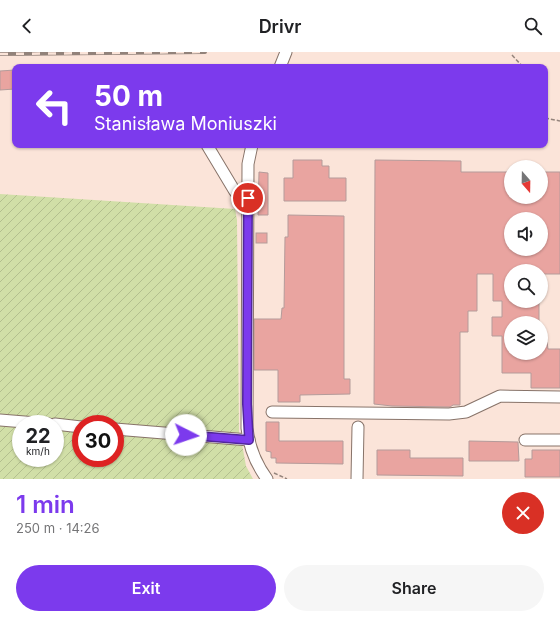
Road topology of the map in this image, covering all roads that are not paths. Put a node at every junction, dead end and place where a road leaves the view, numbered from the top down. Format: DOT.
graph roads {
  1 [pos="286,52"];
  2 [pos="281,64"];
  3 [pos="209,148"];
  4 [pos="251,148"];
  5 [pos="248,198"];
  6 [pos="560,397"];
  7 [pos="272,412"];
  8 [pos="0,420"];
  9 [pos="12,421"];
  10 [pos="358,427"];
  11 [pos="124,430"];
  12 [pos="249,440"];
  13 [pos="525,440"];
  14 [pos="560,440"];
  15 [pos="267,479"];
  16 [pos="357,479"];
  1 -- 2 [label="street"];
  3 -- 5 [label="street"];
  4 -- 5 [label="street"];
  5 -- 12 [label="street"];
  6 -- 7 [label="street"];
  8 -- 9 [label="street"];
  10 -- 16 [label="street"];
  11 -- 12 [label="street"];
  12 -- 15 [label="street"];
  13 -- 14 [label="street"];
}
